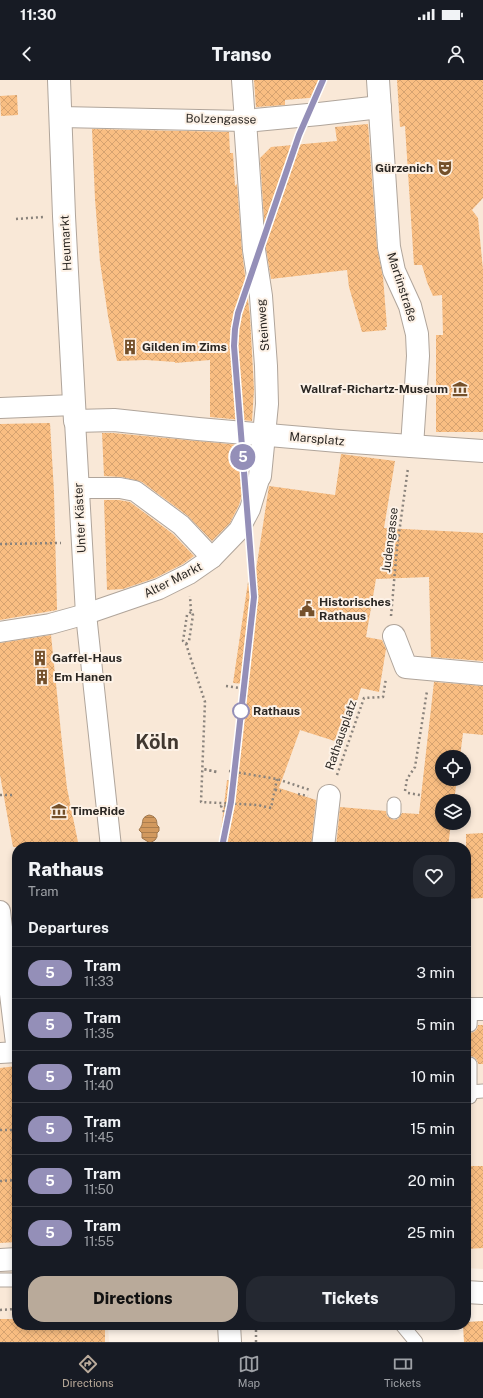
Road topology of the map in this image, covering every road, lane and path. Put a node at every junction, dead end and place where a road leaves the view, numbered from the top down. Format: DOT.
graph roads {
  1 [pos="59,80"];
  2 [pos="242,80"];
  3 [pos="378,80"];
  4 [pos="380,106"];
  5 [pos="61,117"];
  6 [pos="245,121"];
  7 [pos="29,218"];
  8 [pos="16,219"];
  9 [pos="0,408"];
  10 [pos="75,413"];
  11 [pos="264,434"];
  12 [pos="412,446"];
  13 [pos="483,451"];
  14 [pos="260,476"];
  15 [pos="79,488"];
  16 [pos="82,542"];
  17 [pos="0,544"];
  18 [pos="212,558"];
  19 [pos="86,614"];
  20 [pos="0,632"];
  21 [pos="394,636"];
  22 [pos="186,644"];
  23 [pos="431,670"];
  24 [pos="387,674"];
  25 [pos="483,674"];
  26 [pos="226,686"];
  27 [pos="240,688"];
  28 [pos="203,769"];
  29 [pos="229,771"];
  30 [pos="217,772"];
  31 [pos="277,779"];
  32 [pos="275,790"];
  33 [pos="281,791"];
  34 [pos="0,795"];
  35 [pos="14,795"];
  36 [pos="420,795"];
  37 [pos="329,796"];
  38 [pos="226,806"];
  39 [pos="224,812"];
  40 [pos="110,842"];
  41 [pos="324,842"];
  42 [pos="0,911"];
  43 [pos="12,1011"];
  44 [pos="12,1052"];
  45 [pos="0,1053"];
  46 [pos="471,1071"];
  47 [pos="474,1093"];
  48 [pos="0,1130"];
  49 [pos="12,1130"];
  50 [pos="12,1180"];
  51 [pos="0,1181"];
  52 [pos="0,1260"];
  53 [pos="12,1260"];
  54 [pos="0,1280"];
  55 [pos="12,1280"];
  56 [pos="471,1292"];
  57 [pos="483,1293"];
  58 [pos="229,1330"];
  59 [pos="256,1330"];
  60 [pos="406,1330"];
  61 [pos="230,1342"];
  62 [pos="256,1342"];
  63 [pos="416,1342"];
  1 -- 5 [label="street, Heumarkt"];
  2 -- 6 [label="street"];
  3 -- 4 [label="street, Martinstraße"];
  4 -- 6 [label="street, Bolzengasse"];
  4 -- 12 [label="street, Martinstraße"];
  5 -- 6 [label="street, Bolzengasse"];
  5 -- 10 [label="street, Heumarkt"];
  6 -- 11 [label="street, Steinweg"];
  7 -- 8 [label="path"];
  9 -- 10 [label="street"];
  10 -- 11 [label="street, Marsplatz"];
  10 -- 15 [label="street, Unter Käster"];
  11 -- 12 [label="street, Marsplatz"];
  11 -- 14 [label="street"];
  12 -- 13 [label="street, Marsplatz"];
  12 -- 21 [label="path, Judengasse"];
  14 -- 18 [label="street, Alter Markt"];
  15 -- 16 [label="street, Unter Käster"];
  15 -- 18 [label="street"];
  16 -- 17 [label="path"];
  16 -- 19 [label="street, Unter Käster"];
  18 -- 19 [label="street, Alter Markt"];
  19 -- 20 [label="street, Alter Markt"];
  19 -- 40 [label="street"];
  21 -- 23 [label="street"];
  22 -- 22 [label="path"];
  22 -- 28 [label="path"];
  23 -- 25 [label="street"];
  23 -- 36 [label="path"];
  24 -- 37 [label="path, Rathausplatz"];
  26 -- 27 [label="path"];
  28 -- 30 [label="path"];
  28 -- 32 [label="path"];
  29 -- 31 [label="path"];
  31 -- 32 [label="path"];
  31 -- 37 [label="path"];
  32 -- 33 [label="path"];
  34 -- 35 [label="path"];
  37 -- 41 [label="street"];
  38 -- 39 [label="path"];
  42 -- 43 [label="street"];
  44 -- 45 [label="street"];
  46 -- 47 [label="lane"];
  48 -- 49 [label="path"];
  50 -- 51 [label="path"];
  52 -- 53 [label="street"];
  54 -- 55 [label="lane"];
  56 -- 57 [label="street"];
  58 -- 61 [label="street"];
  59 -- 62 [label="path"];
  60 -- 63 [label="lane"];
}
